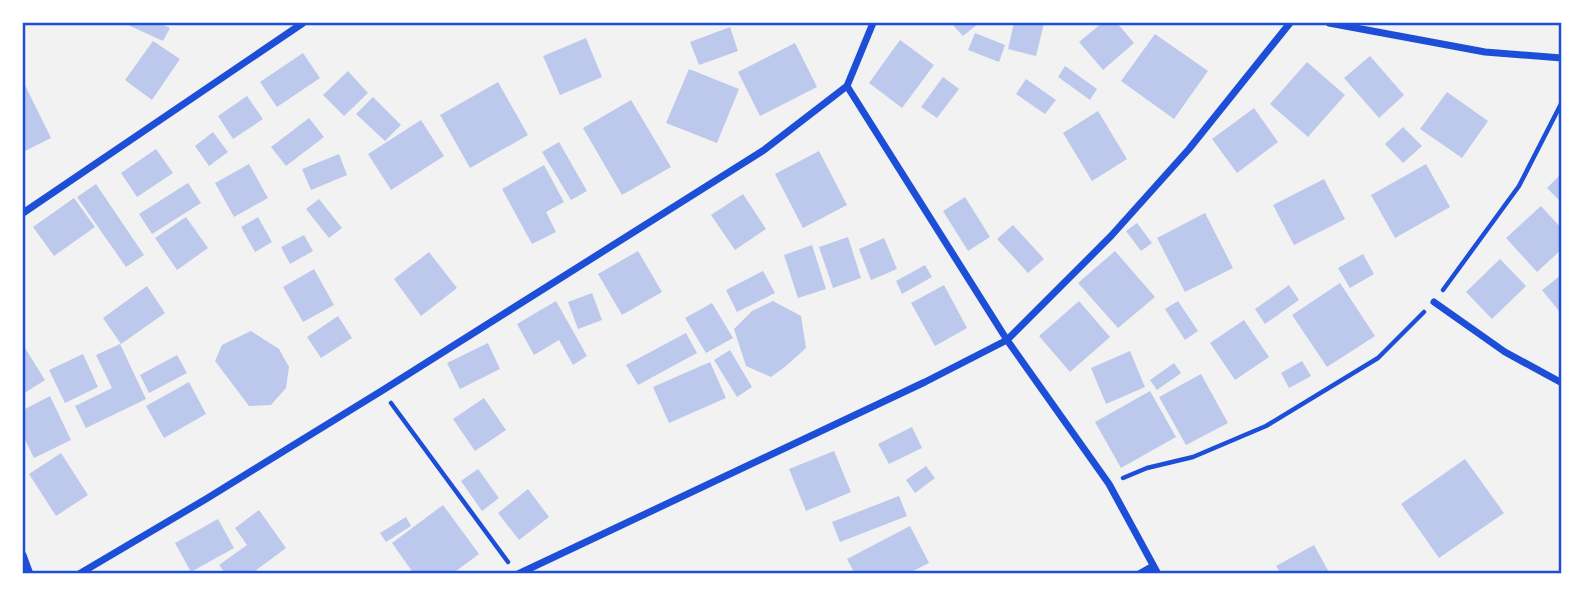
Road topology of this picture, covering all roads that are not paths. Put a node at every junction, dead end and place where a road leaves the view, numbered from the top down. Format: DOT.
graph roads {
  1 [pos="303,23"];
  2 [pos="873,23"];
  3 [pos="1290,23"];
  4 [pos="1329,23"];
  5 [pos="1562,58"];
  6 [pos="847,86"];
  7 [pos="23,213"];
  8 [pos="1434,302"];
  9 [pos="1007,340"];
  10 [pos="1562,383"];
  11 [pos="23,555"];
  12 [pos="1153,566"];
  13 [pos="30,574"];
  14 [pos="79,574"];
  15 [pos="518,574"];
  16 [pos="1139,574"];
  17 [pos="1158,574"];
  1 -- 7 [label="street"];
  2 -- 6 [label="street"];
  3 -- 9 [label="street"];
  4 -- 5 [label="street"];
  6 -- 9 [label="street"];
  6 -- 14 [label="street"];
  8 -- 10 [label="street"];
  9 -- 12 [label="street"];
  9 -- 15 [label="street"];
  11 -- 13 [label="street"];
  12 -- 16 [label="street"];
  12 -- 17 [label="street"];
}
